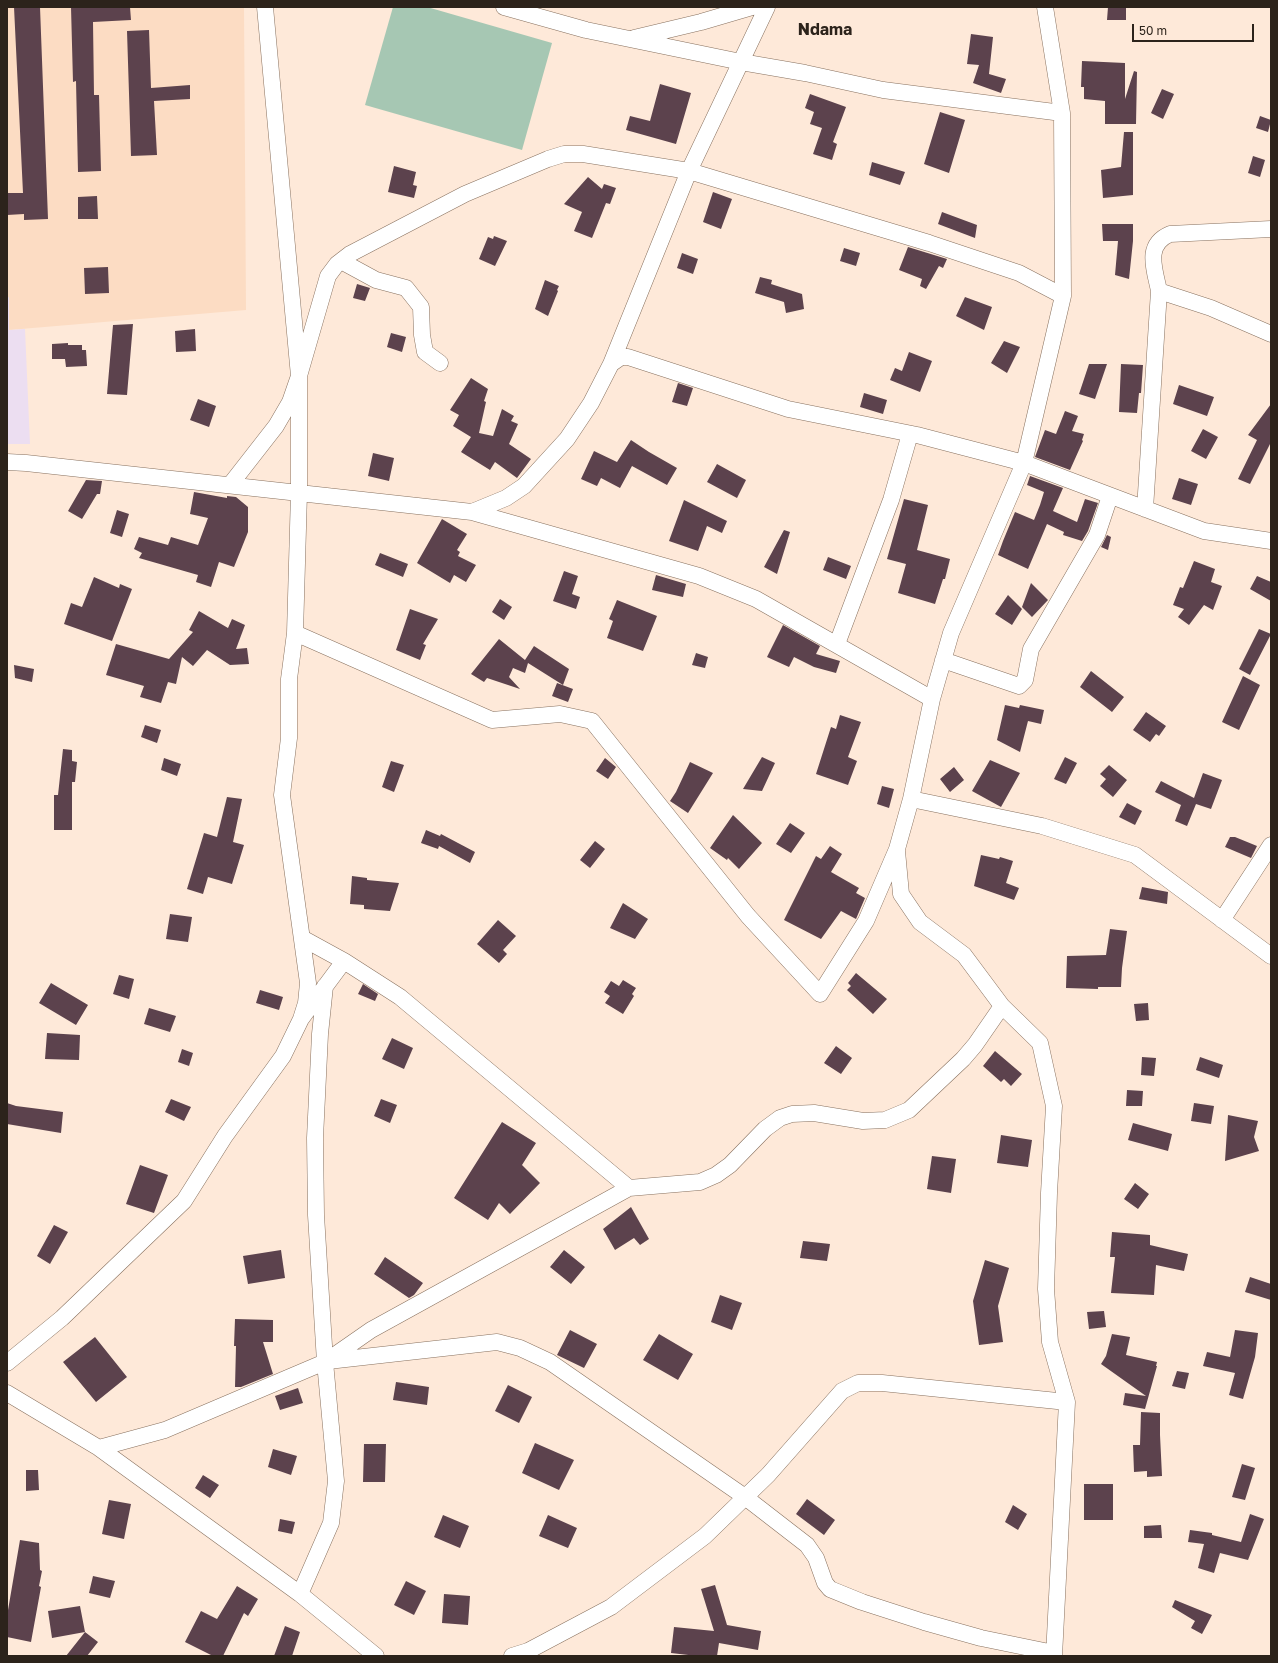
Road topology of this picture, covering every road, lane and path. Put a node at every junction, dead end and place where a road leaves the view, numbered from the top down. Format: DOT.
graph roads {
  1 [pos="265,7"];
  2 [pos="504,7"];
  3 [pos="752,7"];
  4 [pos="768,7"];
  5 [pos="1045,7"];
  6 [pos="629,39"];
  7 [pos="741,62"];
  8 [pos="1062,113"];
  9 [pos="688,171"];
  10 [pos="1271,229"];
  11 [pos="341,261"];
  12 [pos="1159,291"];
  13 [pos="1063,296"];
  14 [pos="1271,334"];
  15 [pos="440,363"];
  16 [pos="611,364"];
  17 [pos="300,376"];
  18 [pos="910,434"];
  19 [pos="7,462"];
  20 [pos="1024,463"];
  21 [pos="230,485"];
  22 [pos="299,493"];
  23 [pos="1110,496"];
  24 [pos="1145,509"];
  25 [pos="472,512"];
  26 [pos="1271,541"];
  27 [pos="295,633"];
  28 [pos="836,644"];
  29 [pos="943,660"];
  30 [pos="932,699"];
  31 [pos="911,799"];
  32 [pos="1271,845"];
  33 [pos="897,849"];
  34 [pos="1222,920"];
  35 [pos="302,938"];
  36 [pos="1271,956"];
  37 [pos="344,961"];
  38 [pos="325,986"];
  39 [pos="1002,1006"];
  40 [pos="301,1019"];
  41 [pos="629,1188"];
  42 [pos="324,1362"];
  43 [pos="7,1363"];
  44 [pos="7,1393"];
  45 [pos="1067,1402"];
  46 [pos="99,1448"];
  47 [pos="745,1497"];
  48 [pos="300,1594"];
  49 [pos="1054,1655"];
  50 [pos="376,1656"];
  51 [pos="512,1656"];
  1 -- 17 [label="street"];
  2 -- 6 [label="street"];
  3 -- 6 [label="street"];
  4 -- 7 [label="street"];
  5 -- 8 [label="street"];
  6 -- 7 [label="street"];
  7 -- 8 [label="street"];
  7 -- 9 [label="street"];
  8 -- 13 [label="street"];
  9 -- 11 [label="street"];
  9 -- 13 [label="street"];
  9 -- 16 [label="street"];
  10 -- 12 [label="street"];
  11 -- 15 [label="street"];
  11 -- 17 [label="street"];
  12 -- 14 [label="street"];
  12 -- 24 [label="street"];
  13 -- 20 [label="street"];
  16 -- 18 [label="street"];
  16 -- 25 [label="street"];
  17 -- 21 [label="street"];
  17 -- 22 [label="street"];
  18 -- 20 [label="street"];
  18 -- 28 [label="street"];
  19 -- 21 [label="street"];
  20 -- 23 [label="street"];
  20 -- 29 [label="street"];
  21 -- 22 [label="street"];
  22 -- 25 [label="street"];
  22 -- 27 [label="street"];
  23 -- 24 [label="street"];
  23 -- 29 [label="street"];
  24 -- 26 [label="street"];
  25 -- 28 [label="street"];
  27 -- 33 [label="street"];
  27 -- 35 [label="street"];
  28 -- 30 [label="street"];
  29 -- 30 [label="street"];
  30 -- 31 [label="street"];
  31 -- 33 [label="street"];
  31 -- 34 [label="street"];
  32 -- 34 [label="street"];
  33 -- 39 [label="street"];
  34 -- 36 [label="street"];
  35 -- 37 [label="street"];
  35 -- 40 [label="street"];
  37 -- 38 [label="street"];
  37 -- 41 [label="street"];
  38 -- 40 [label="street"];
  38 -- 42 [label="street"];
  39 -- 41 [label="street"];
  39 -- 45 [label="street"];
  40 -- 43 [label="street"];
  41 -- 42 [label="street"];
  42 -- 46 [label="street"];
  42 -- 47 [label="street"];
  42 -- 48 [label="street"];
  44 -- 46 [label="street"];
  45 -- 47 [label="street"];
  45 -- 49 [label="street"];
  46 -- 48 [label="street"];
  47 -- 49 [label="street"];
  47 -- 51 [label="street"];
  48 -- 50 [label="street"];
}
